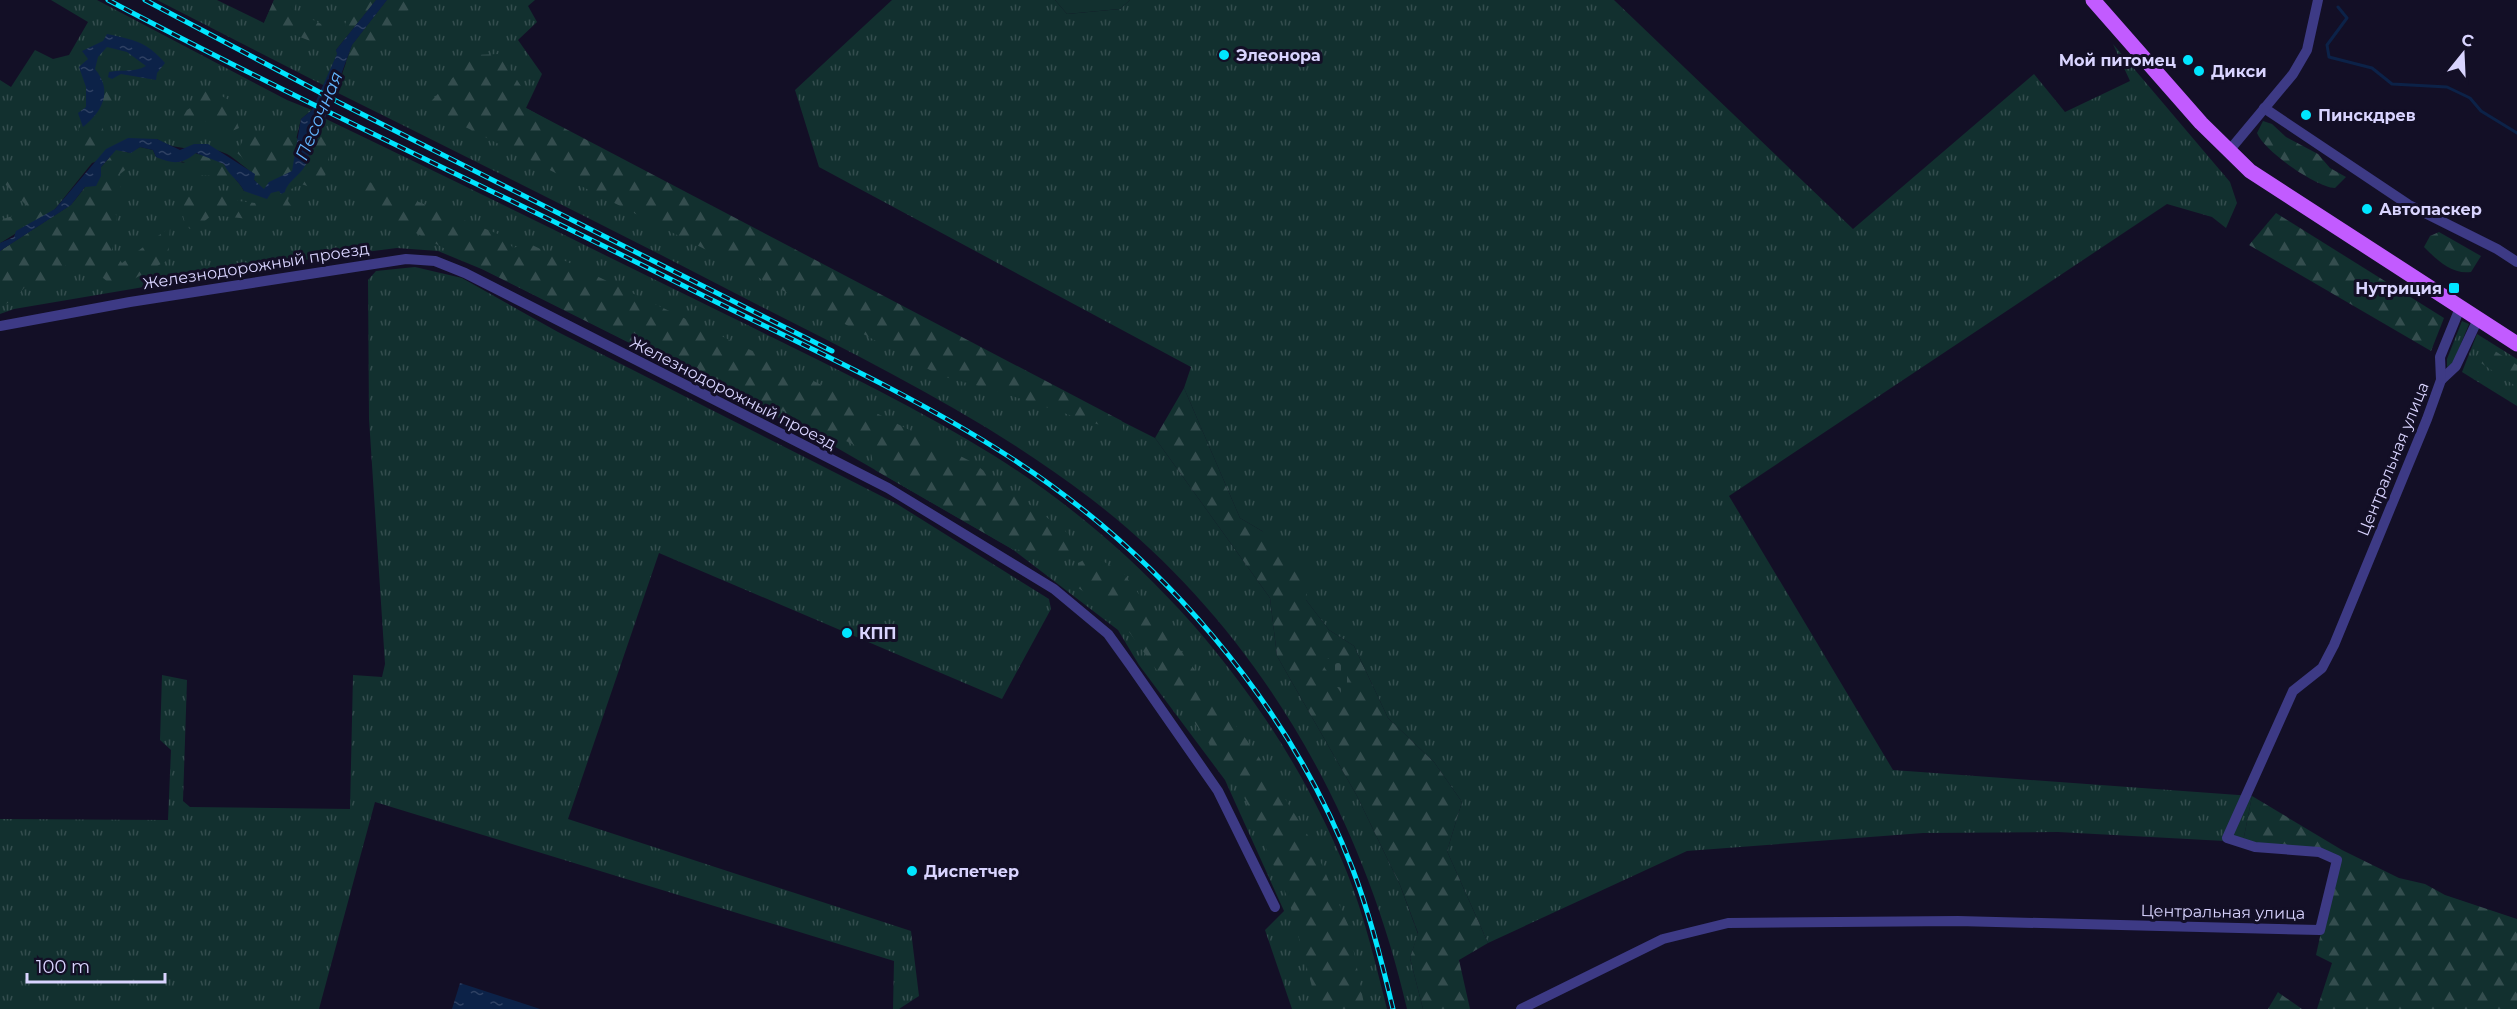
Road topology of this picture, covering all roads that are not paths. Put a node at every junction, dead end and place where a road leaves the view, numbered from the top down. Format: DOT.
graph roads {
  1 [pos="2093,0"];
  2 [pos="2318,0"];
  3 [pos="2265,108"];
  4 [pos="2228,152"];
  5 [pos="2517,262"];
  6 [pos="2460,308"];
  7 [pos="2478,319"];
  8 [pos="0,326"];
  9 [pos="2517,344"];
  10 [pos="2441,380"];
  11 [pos="1275,907"];
  12 [pos="1521,1009"];
  1 -- 4 [label="main road"];
  2 -- 3 [label="street"];
  3 -- 4 [label="street"];
  3 -- 5 [label="street"];
  4 -- 6 [label="main road"];
  6 -- 7 [label="main road"];
  6 -- 10 [label="street"];
  7 -- 9 [label="main road"];
  7 -- 10 [label="street"];
  8 -- 11 [label="street, Железнодорожный проезд"];
  10 -- 12 [label="street, Центральная улица"];
}
